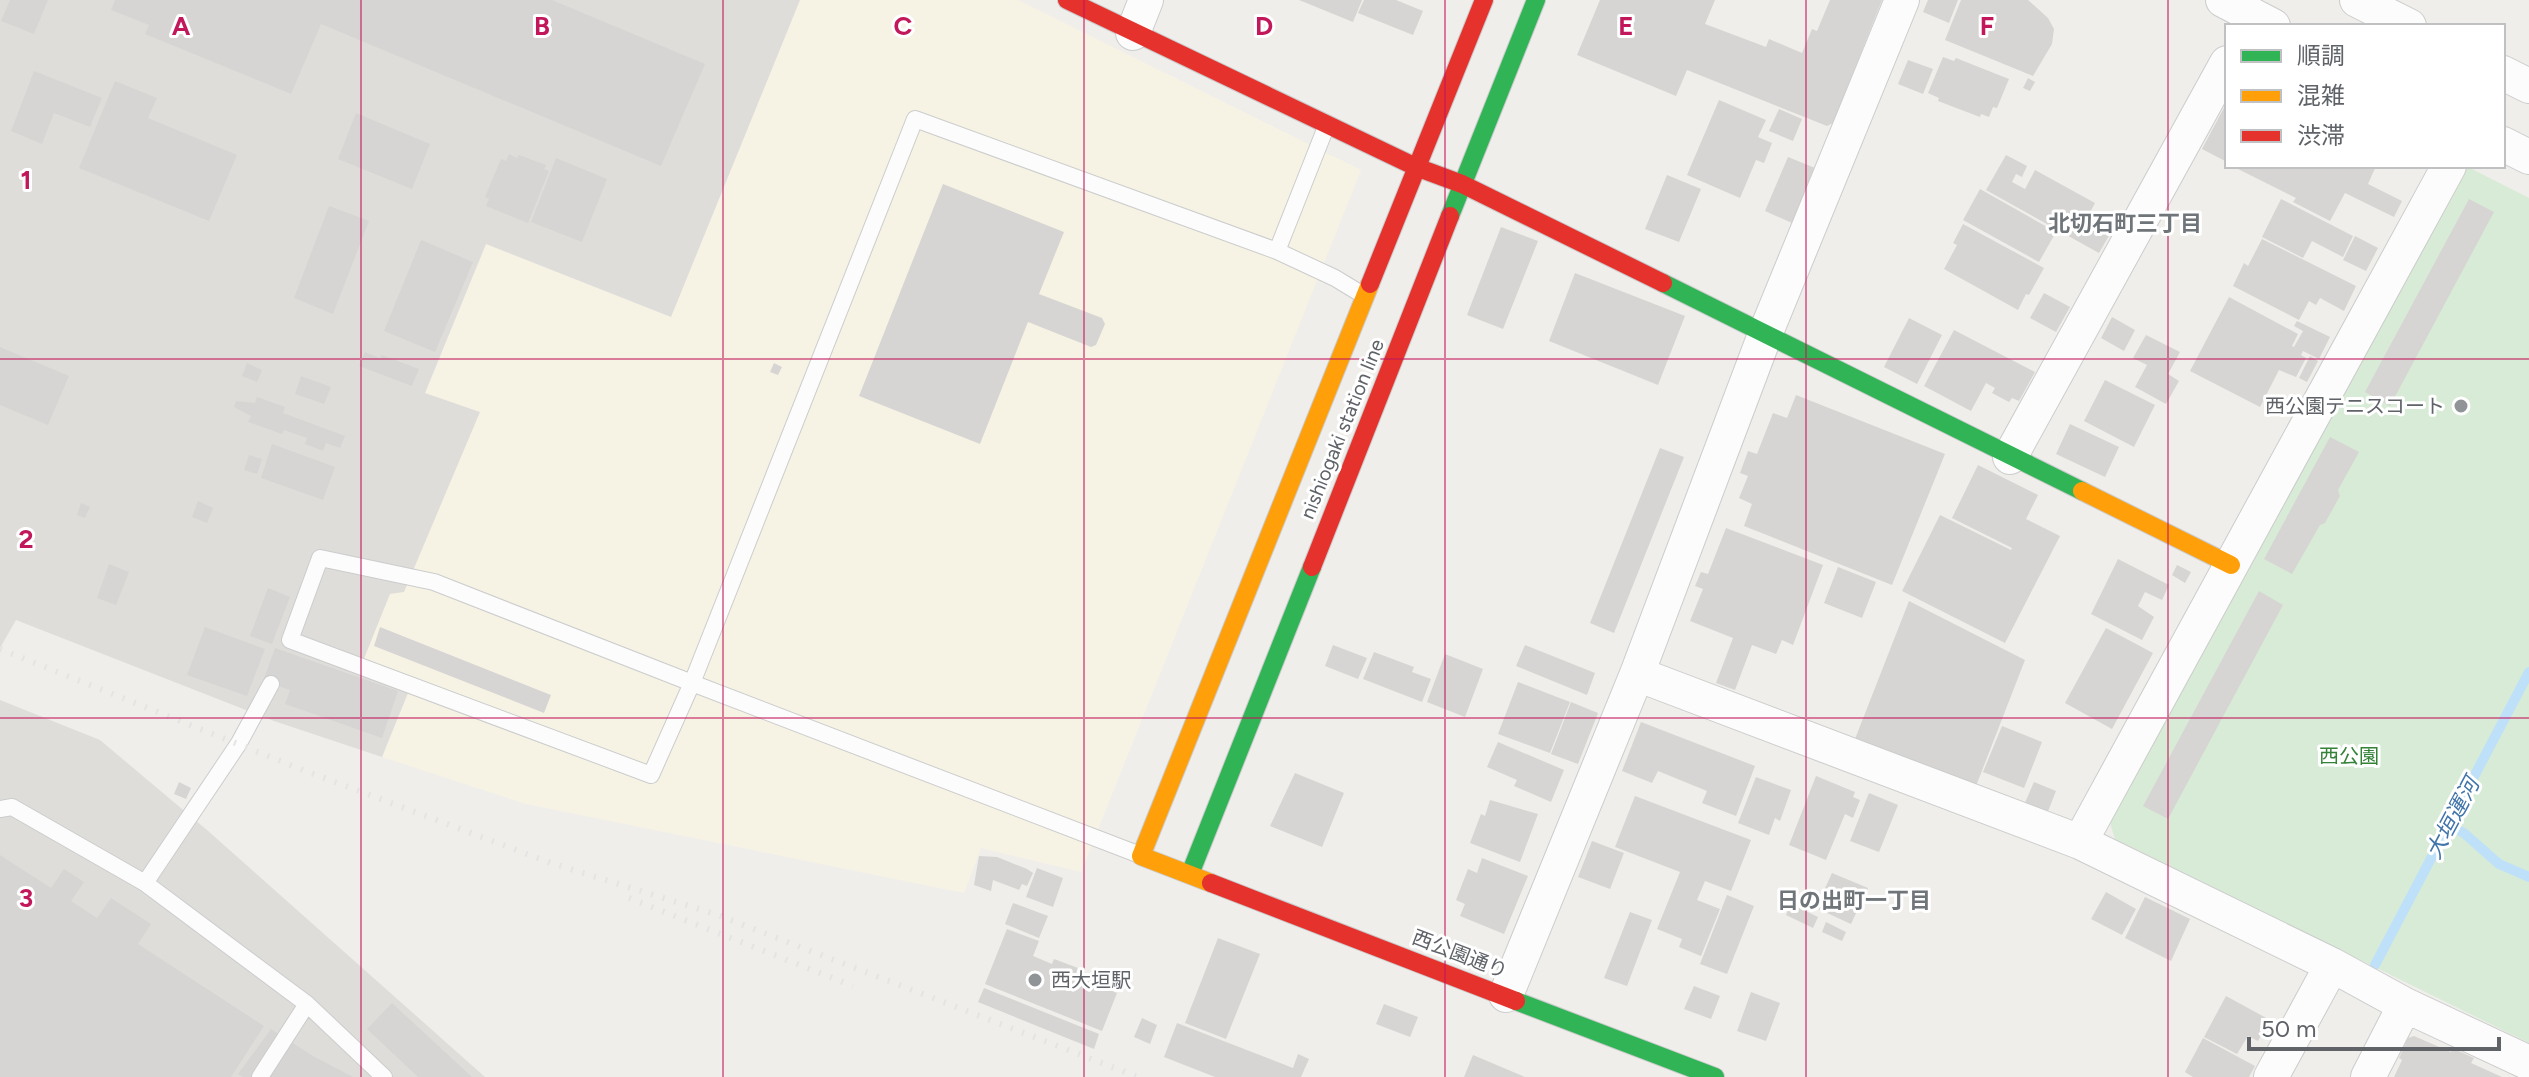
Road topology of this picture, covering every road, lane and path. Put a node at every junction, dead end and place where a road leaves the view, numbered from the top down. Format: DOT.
graph roads {
  1 [pos="1067,0"];
  2 [pos="1146,0"];
  3 [pos="1484,0"];
  4 [pos="1536,0"];
  5 [pos="1902,0"];
  6 [pos="2223,0"];
  7 [pos="2357,0"];
  8 [pos="2259,17"];
  9 [pos="2405,24"];
  10 [pos="1133,33"];
  11 [pos="2225,67"];
  12 [pos="1326,125"];
  13 [pos="2505,145"];
  14 [pos="2529,157"];
  15 [pos="1416,167"];
  16 [pos="2448,168"];
  17 [pos="1462,184"];
  18 [pos="1277,251"];
  19 [pos="1364,296"];
  20 [pos="1766,332"];
  21 [pos="2010,457"];
  22 [pos="2231,565"];
  23 [pos="1637,674"];
  24 [pos="692,683"];
  25 [pos="271,684"];
  26 [pos="0,809"];
  27 [pos="2080,842"];
  28 [pos="1141,856"];
  29 [pos="1190,874"];
  30 [pos="145,883"];
  31 [pos="2332,965"];
  32 [pos="1506,995"];
  33 [pos="307,1004"];
  34 [pos="2405,1005"];
  35 [pos="2529,1063"];
  36 [pos="260,1077"];
  37 [pos="384,1077"];
  38 [pos="1715,1077"];
  39 [pos="2271,1077"];
  40 [pos="2368,1077"];
  1 -- 10 [label="main road"];
  2 -- 10 [label="street"];
  3 -- 15 [label="main road, nishiogaki station line"];
  4 -- 17 [label="main road, nishiogaki station line"];
  5 -- 20 [label="street"];
  6 -- 8 [label="street"];
  7 -- 9 [label="street"];
  10 -- 12 [label="main road"];
  11 -- 21 [label="street"];
  12 -- 15 [label="main road"];
  12 -- 18 [label="lane"];
  13 -- 14 [label="street"];
  15 -- 17 [label="main road"];
  15 -- 19 [label="main road, nishiogaki station line"];
  16 -- 22 [label="street"];
  17 -- 20 [label="main road"];
  17 -- 29 [label="main road, nishiogaki station line"];
  18 -- 19 [label="lane"];
  18 -- 24 [label="lane"];
  19 -- 28 [label="main road, nishiogaki station line"];
  20 -- 21 [label="main road"];
  20 -- 23 [label="street"];
  21 -- 22 [label="main road"];
  22 -- 27 [label="street"];
  23 -- 27 [label="street"];
  23 -- 32 [label="street"];
  24 -- 24 [label="lane"];
  24 -- 28 [label="lane"];
  25 -- 30 [label="lane"];
  26 -- 30 [label="lane"];
  27 -- 31 [label="street"];
  28 -- 29 [label="main road, 西公園通り"];
  29 -- 32 [label="main road, 西公園通り"];
  30 -- 33 [label="lane"];
  31 -- 34 [label="street"];
  31 -- 39 [label="street"];
  32 -- 38 [label="main road, 西公園通り"];
  33 -- 36 [label="lane"];
  33 -- 37 [label="lane"];
  34 -- 35 [label="street"];
  34 -- 40 [label="street"];
}
